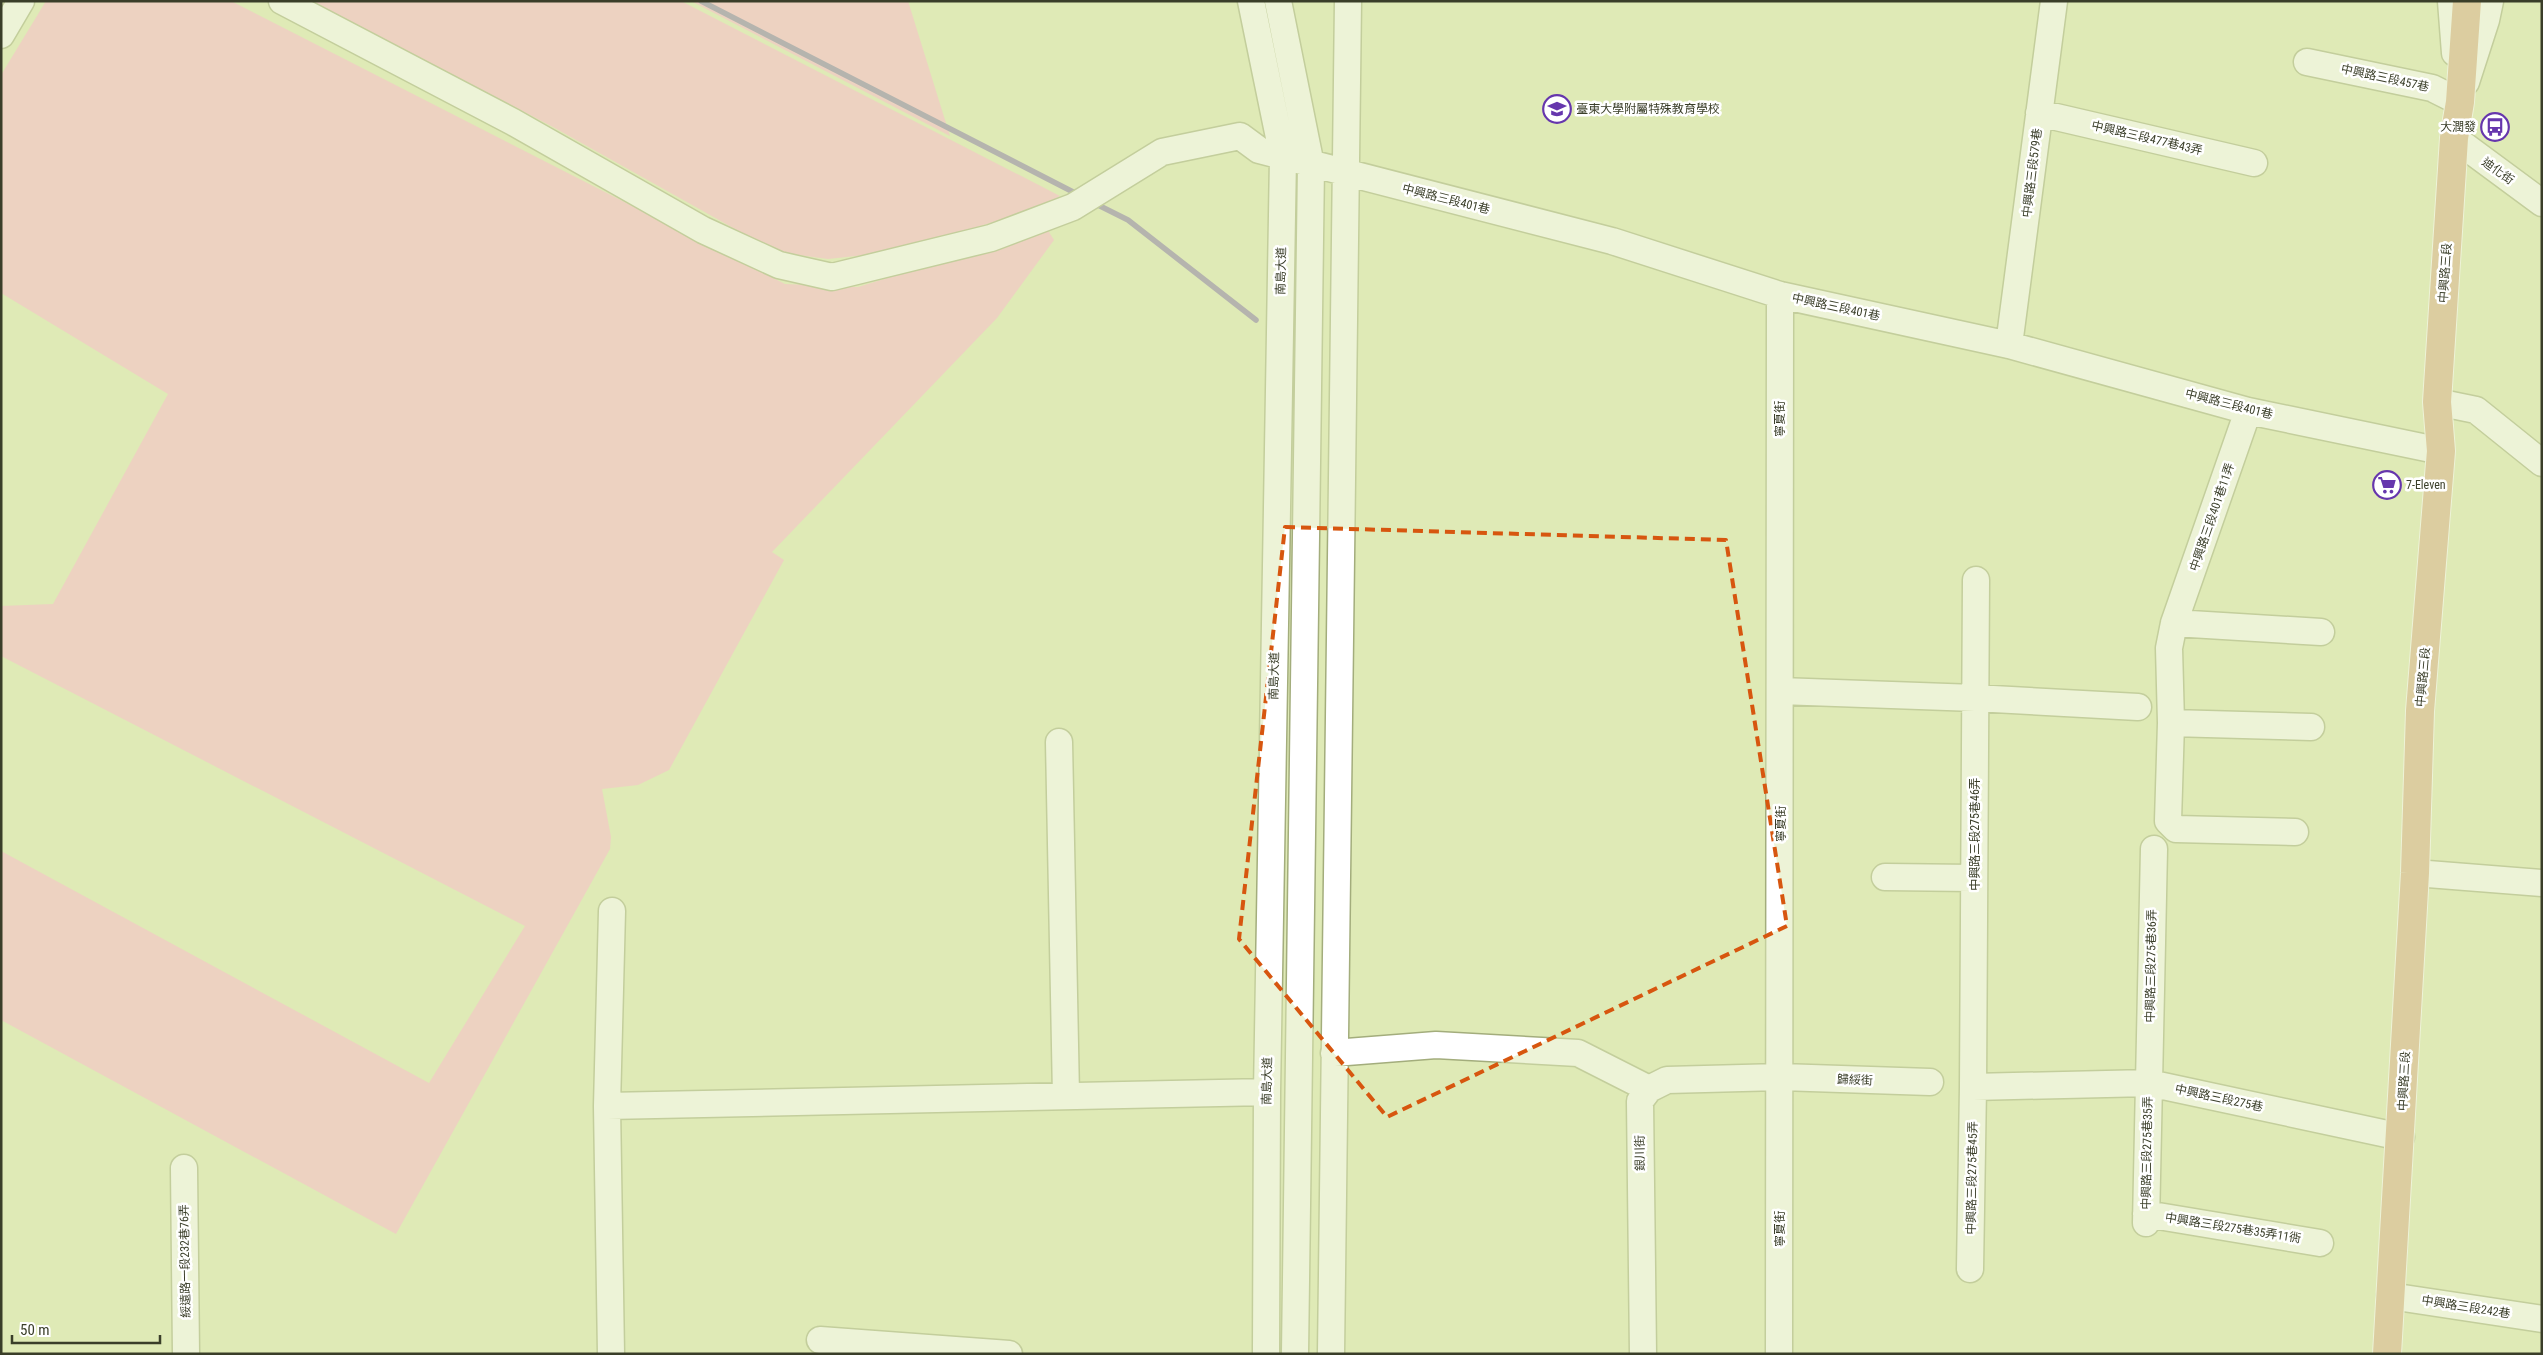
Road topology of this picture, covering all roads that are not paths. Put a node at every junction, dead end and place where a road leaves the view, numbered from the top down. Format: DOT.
graph roads {
  1 [pos="21,1"];
  2 [pos="282,1"];
  3 [pos="1251,1"];
  4 [pos="1278,1"];
  5 [pos="1348,1"];
  6 [pos="2054,1"];
  7 [pos="2451,1"];
  8 [pos="2467,1"];
  9 [pos="2490,1"];
  10 [pos="1,36"];
  11 [pos="2307,62"];
  12 [pos="2460,102"];
  13 [pos="2039,113"];
  14 [pos="2454,138"];
  15 [pos="1283,157"];
  16 [pos="2254,163"];
  17 [pos="1311,165"];
  18 [pos="1345,173"];
  19 [pos="2542,202"];
  20 [pos="1780,295"];
  21 [pos="2009,345"];
  22 [pos="2437,402"];
  23 [pos="2248,411"];
  24 [pos="2441,451"];
  25 [pos="2542,462"];
  26 [pos="1976,580"];
  27 [pos="2174,623"];
  28 [pos="2320,632"];
  29 [pos="1780,691"];
  30 [pos="1975,698"];
  31 [pos="2138,707"];
  32 [pos="2171,723"];
  33 [pos="2311,727"];
  34 [pos="1059,742"];
  35 [pos="2295,832"];
  36 [pos="2154,849"];
  37 [pos="2415,873"];
  38 [pos="1885,877"];
  39 [pos="1974,878"];
  40 [pos="2542,883"];
  41 [pos="612,911"];
  42 [pos="1334,1053"];
  43 [pos="1781,1077"];
  44 [pos="1930,1082"];
  45 [pos="2149,1083"];
  46 [pos="1973,1087"];
  47 [pos="1649,1089"];
  48 [pos="1267,1092"];
  49 [pos="1066,1096"];
  50 [pos="608,1106"];
  51 [pos="2401,1137"];
  52 [pos="184,1168"];
  53 [pos="2146,1219"];
  54 [pos="2320,1243"];
  55 [pos="1970,1269"];
  56 [pos="2390,1296"];
  57 [pos="2542,1319"];
  58 [pos="820,1340"];
  59 [pos="186,1354"];
  60 [pos="611,1354"];
  61 [pos="1009,1354"];
  62 [pos="1266,1354"];
  63 [pos="1295,1354"];
  64 [pos="1331,1354"];
  65 [pos="1643,1354"];
  66 [pos="1779,1354"];
  67 [pos="2387,1354"];
  1 -- 10 [label="street"];
  2 -- 15 [label="street, 中興路三段401巷"];
  3 -- 15 [label="street, 南島大道"];
  4 -- 17 [label="street"];
  5 -- 18 [label="street"];
  6 -- 13 [label="street, 中興路三段579巷"];
  7 -- 12 [label="street"];
  8 -- 12 [label="main road, 中興路三段"];
  9 -- 12 [label="street"];
  11 -- 12 [label="street, 中興路三段457巷"];
  12 -- 14 [label="main road, 中興路三段"];
  13 -- 16 [label="street, 中興路三段477巷43弄"];
  13 -- 21 [label="street, 中興路三段579巷"];
  14 -- 19 [label="street, 迪化街"];
  14 -- 22 [label="main road, 中興路三段"];
  15 -- 17 [label="street, 中興路三段401巷"];
  15 -- 48 [label="street, 南島大道"];
  17 -- 18 [label="street, 中興路三段401巷"];
  17 -- 63 [label="street"];
  18 -- 20 [label="street, 中興路三段401巷"];
  18 -- 42 [label="street"];
  20 -- 21 [label="street, 中興路三段401巷"];
  20 -- 29 [label="street, 寧夏街"];
  21 -- 23 [label="street, 中興路三段401巷"];
  22 -- 24 [label="main road, 中興路三段"];
  22 -- 25 [label="street"];
  23 -- 24 [label="street, 中興路三段401巷"];
  23 -- 27 [label="street, 中興路三段401巷11弄"];
  24 -- 37 [label="main road, 中興路三段"];
  26 -- 30 [label="street, 中興路三段275巷46弄"];
  27 -- 28 [label="street"];
  27 -- 32 [label="street, 中興路三段401巷11弄"];
  29 -- 30 [label="street"];
  29 -- 43 [label="street, 寧夏街"];
  30 -- 31 [label="street"];
  30 -- 39 [label="street, 中興路三段275巷46弄"];
  32 -- 33 [label="street"];
  32 -- 35 [label="street, 中興路三段401巷11弄"];
  34 -- 49 [label="street"];
  36 -- 45 [label="street, 中興路三段275巷36弄"];
  37 -- 40 [label="street"];
  37 -- 51 [label="main road, 中興路三段"];
  38 -- 39 [label="street"];
  39 -- 46 [label="street, 中興路三段275巷46弄"];
  41 -- 50 [label="street"];
  42 -- 47 [label="street"];
  42 -- 64 [label="street"];
  43 -- 44 [label="street, 歸綏街"];
  43 -- 47 [label="street"];
  43 -- 66 [label="street, 寧夏街"];
  45 -- 46 [label="street, 中興路三段275巷"];
  45 -- 51 [label="street, 中興路三段275巷"];
  45 -- 53 [label="street, 中興路三段275巷35弄"];
  46 -- 55 [label="street, 中興路三段275巷45弄"];
  47 -- 65 [label="street, 銀川街"];
  48 -- 49 [label="street"];
  48 -- 62 [label="street, 南島大道"];
  49 -- 50 [label="street"];
  50 -- 60 [label="street"];
  51 -- 56 [label="main road, 中興路三段"];
  52 -- 59 [label="street, 綏遠路一段232巷76弄"];
  53 -- 54 [label="street, 中興路三段275巷35弄11衖"];
  56 -- 57 [label="street, 中興路三段242巷"];
  56 -- 67 [label="main road, 中興路三段"];
  58 -- 61 [label="street"];
}
